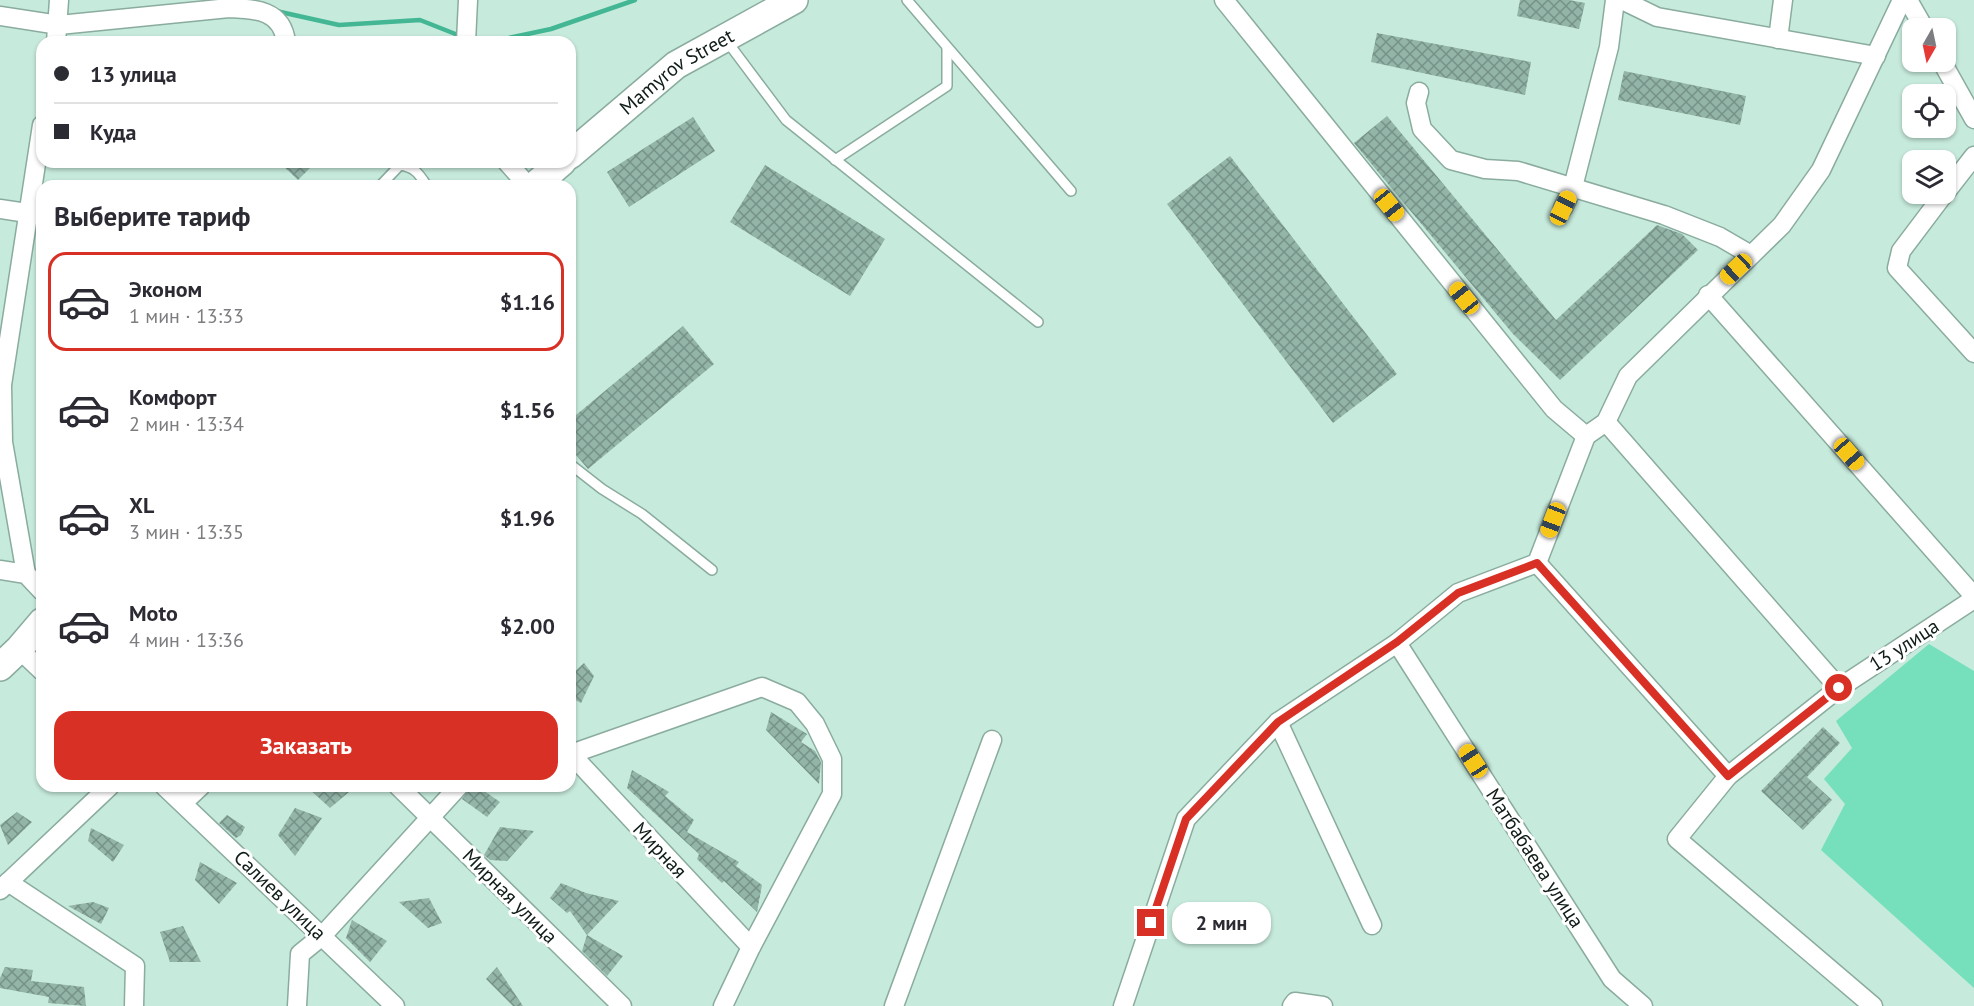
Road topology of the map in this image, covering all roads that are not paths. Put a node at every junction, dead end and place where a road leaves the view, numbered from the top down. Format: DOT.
graph roads {
  1 [pos="59,0"];
  2 [pos="468,0"];
  3 [pos="794,0"];
  4 [pos="907,0"];
  5 [pos="1224,0"];
  6 [pos="1615,0"];
  7 [pos="1622,0"];
  8 [pos="1783,0"];
  9 [pos="1902,0"];
  10 [pos="1908,0"];
  11 [pos="0,16"];
  12 [pos="1918,18"];
  13 [pos="58,34"];
  14 [pos="466,34"];
  15 [pos="285,36"];
  16 [pos="725,38"];
  17 [pos="1778,39"];
  18 [pos="947,48"];
  19 [pos="1876,56"];
  20 [pos="1948,72"];
  21 [pos="1419,92"];
  22 [pos="1974,119"];
  23 [pos="576,150"];
  24 [pos="1974,156"];
  25 [pos="36,160"];
  26 [pos="835,160"];
  27 [pos="397,168"];
  28 [pos="413,168"];
  29 [pos="512,168"];
  30 [pos="555,168"];
  31 [pos="1956,179"];
  32 [pos="386,180"];
  33 [pos="424,180"];
  34 [pos="523,180"];
  35 [pos="541,180"];
  36 [pos="1573,187"];
  37 [pos="1071,191"];
  38 [pos="1937,204"];
  39 [pos="1563,208"];
  40 [pos="0,209"];
  41 [pos="27,213"];
  42 [pos="1750,255"];
  43 [pos="1708,295"];
  44 [pos="1038,322"];
  45 [pos="1974,353"];
  46 [pos="1,385"];
  47 [pos="1606,422"];
  48 [pos="1586,436"];
  49 [pos="576,469"];
  50 [pos="1537,563"];
  51 [pos="0,570"];
  52 [pos="712,570"];
  53 [pos="26,574"];
  54 [pos="36,585"];
  55 [pos="1974,597"];
  56 [pos="36,629"];
  57 [pos="1397,642"];
  58 [pos="10,658"];
  59 [pos="36,669"];
  60 [pos="1839,688"];
  61 [pos="1278,722"];
  62 [pos="992,740"];
  63 [pos="576,751"];
  64 [pos="576,759"];
  65 [pos="1728,776"];
  66 [pos="104,792"];
  67 [pos="172,792"];
  68 [pos="195,792"];
  69 [pos="404,792"];
  70 [pos="453,792"];
  71 [pos="184,802"];
  72 [pos="430,816"];
  73 [pos="4,886"];
  74 [pos="1372,925"];
  75 [pos="322,936"];
  76 [pos="751,947"];
  77 [pos="134,1006"];
  78 [pos="297,1006"];
  79 [pos="395,1006"];
  80 [pos="622,1006"];
  81 [pos="723,1006"];
  82 [pos="894,1006"];
  83 [pos="1123,1006"];
  84 [pos="1292,1006"];
  85 [pos="1323,1006"];
  86 [pos="1643,1006"];
  87 [pos="1873,1006"];
  1 -- 13 [label="street"];
  2 -- 14 [label="street"];
  3 -- 16 [label="main road, Mamyrov Street"];
  4 -- 18 [label="lane"];
  5 -- 48 [label="street"];
  6 -- 36 [label="street"];
  7 -- 17 [label="street"];
  8 -- 17 [label="street"];
  9 -- 19 [label="street"];
  10 -- 12 [label="street"];
  11 -- 13 [label="street"];
  13 -- 15 [label="street"];
  16 -- 23 [label="main road, Mamyrov Street"];
  16 -- 26 [label="lane"];
  17 -- 19 [label="street"];
  18 -- 26 [label="lane"];
  18 -- 37 [label="lane"];
  19 -- 42 [label="street"];
  20 -- 22 [label="street"];
  21 -- 36 [label="street"];
  24 -- 31 [label="street"];
  25 -- 41 [label="street"];
  26 -- 44 [label="lane"];
  27 -- 32 [label="lane"];
  28 -- 33 [label="lane"];
  29 -- 34 [label="street"];
  30 -- 35 [label="main road"];
  36 -- 39 [label="street"];
  36 -- 42 [label="street"];
  38 -- 45 [label="street"];
  40 -- 41 [label="street"];
  41 -- 46 [label="street"];
  42 -- 43 [label="street"];
  43 -- 47 [label="street"];
  43 -- 55 [label="street"];
  46 -- 53 [label="street"];
  47 -- 48 [label="street"];
  47 -- 60 [label="street"];
  48 -- 50 [label="street"];
  49 -- 52 [label="lane"];
  50 -- 57 [label="street"];
  50 -- 65 [label="street"];
  51 -- 53 [label="street"];
  53 -- 54 [label="street"];
  55 -- 60 [label="street, 13 улица"];
  56 -- 58 [label="main road"];
  57 -- 61 [label="street"];
  57 -- 86 [label="street, Матбабаева улица"];
  58 -- 59 [label="street"];
  60 -- 65 [label="street, 13 улица"];
  61 -- 74 [label="street"];
  61 -- 83 [label="street"];
  62 -- 82 [label="street"];
  63 -- 76 [label="street"];
  64 -- 76 [label="street, Мирная"];
  65 -- 87 [label="street, 13 улица"];
  66 -- 73 [label="street"];
  67 -- 71 [label="street, Салиев улица"];
  68 -- 71 [label="street"];
  69 -- 72 [label="street, Мирная улица"];
  70 -- 72 [label="street"];
  71 -- 75 [label="street, Салиев улица"];
  72 -- 75 [label="street"];
  72 -- 80 [label="street, Мирная улица"];
  73 -- 77 [label="street"];
  75 -- 78 [label="street"];
  75 -- 79 [label="street, Салиев улица"];
  76 -- 81 [label="street"];
  84 -- 85 [label="street"];
}
